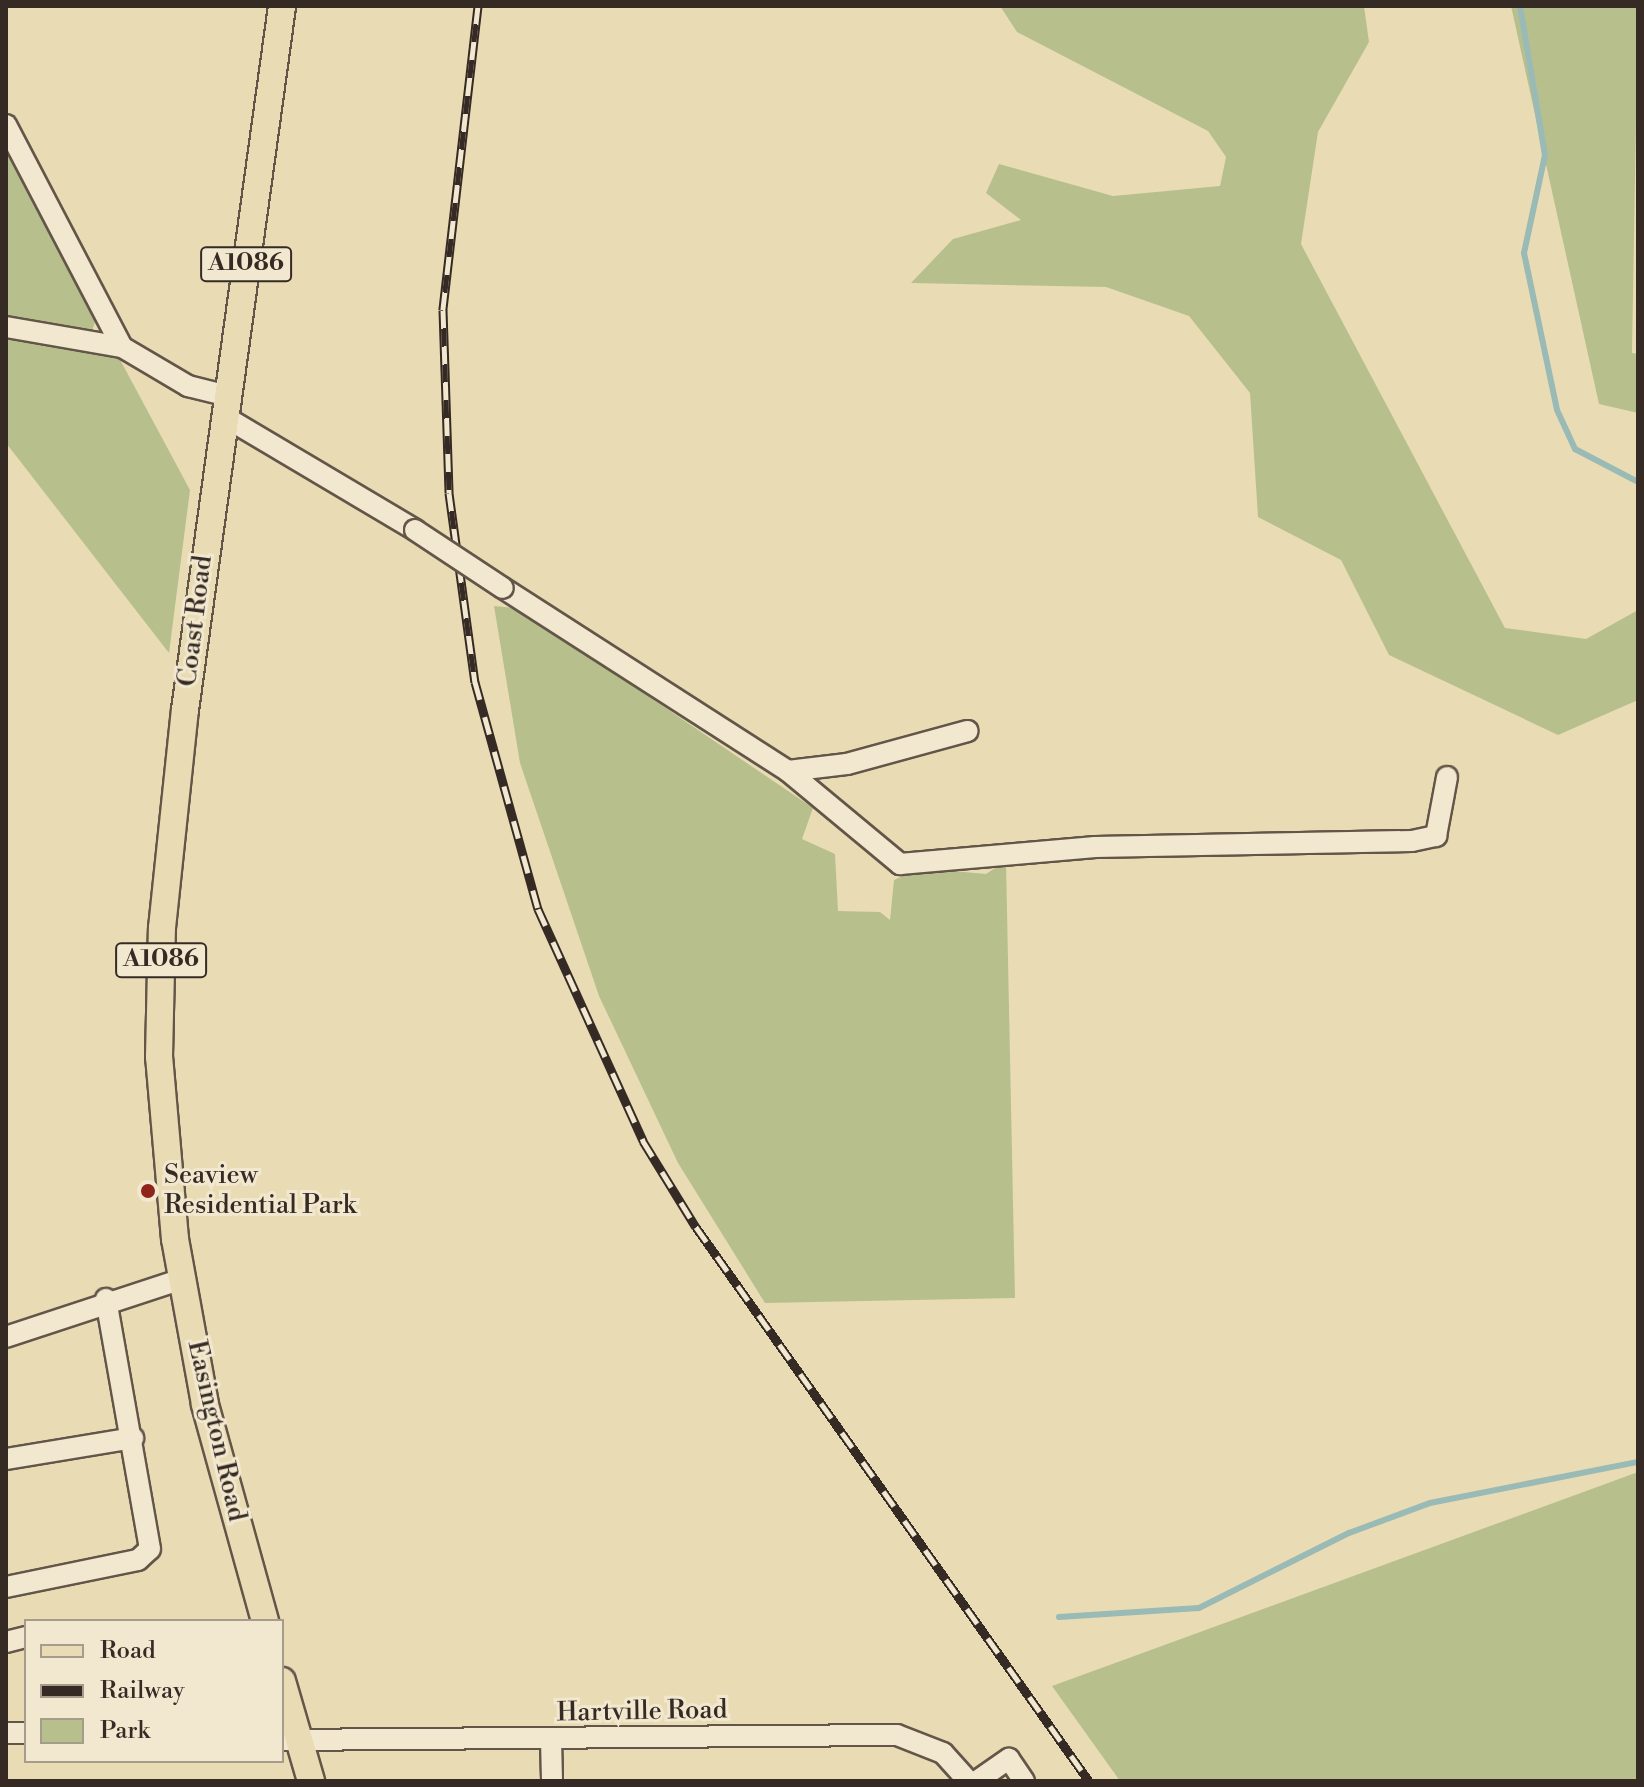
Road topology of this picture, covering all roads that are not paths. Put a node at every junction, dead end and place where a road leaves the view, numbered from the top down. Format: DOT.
graph roads {
  1 [pos="282,6"];
  2 [pos="6,125"];
  3 [pos="6,327"];
  4 [pos="122,347"];
  5 [pos="226,406"];
  6 [pos="968,731"];
  7 [pos="788,771"];
  8 [pos="1447,777"];
  9 [pos="175,1239"];
  10 [pos="182,1279"];
  11 [pos="106,1299"];
  12 [pos="6,1337"];
  13 [pos="133,1438"];
  14 [pos="6,1459"];
  15 [pos="6,1587"];
  16 [pos="264,1619"];
  17 [pos="284,1696"];
  18 [pos="551,1739"];
  19 [pos="290,1740"];
  20 [pos="311,1781"];
  21 [pos="552,1781"];
  22 [pos="968,1781"];
  23 [pos="977,1781"];
  24 [pos="1024,1781"];
  1 -- 5 [label="main road, Coast Road / A1086"];
  2 -- 4 [label="street"];
  3 -- 4 [label="street"];
  4 -- 5 [label="street"];
  5 -- 7 [label="street, bridge"];
  5 -- 9 [label="main road, Coast Road / A1086"];
  6 -- 7 [label="street"];
  7 -- 8 [label="street"];
  9 -- 10 [label="main road, Easington Road / A1086"];
  10 -- 11 [label="street"];
  10 -- 16 [label="main road, Easington Road / A1086"];
  11 -- 12 [label="street"];
  11 -- 13 [label="street"];
  13 -- 14 [label="street"];
  13 -- 15 [label="street"];
  17 -- 19 [label="main road"];
  18 -- 19 [label="street, Hartville Road"];
  18 -- 21 [label="street"];
  18 -- 22 [label="street, Hartville Road"];
  19 -- 20 [label="main road"];
  23 -- 24 [label="street"];
}
